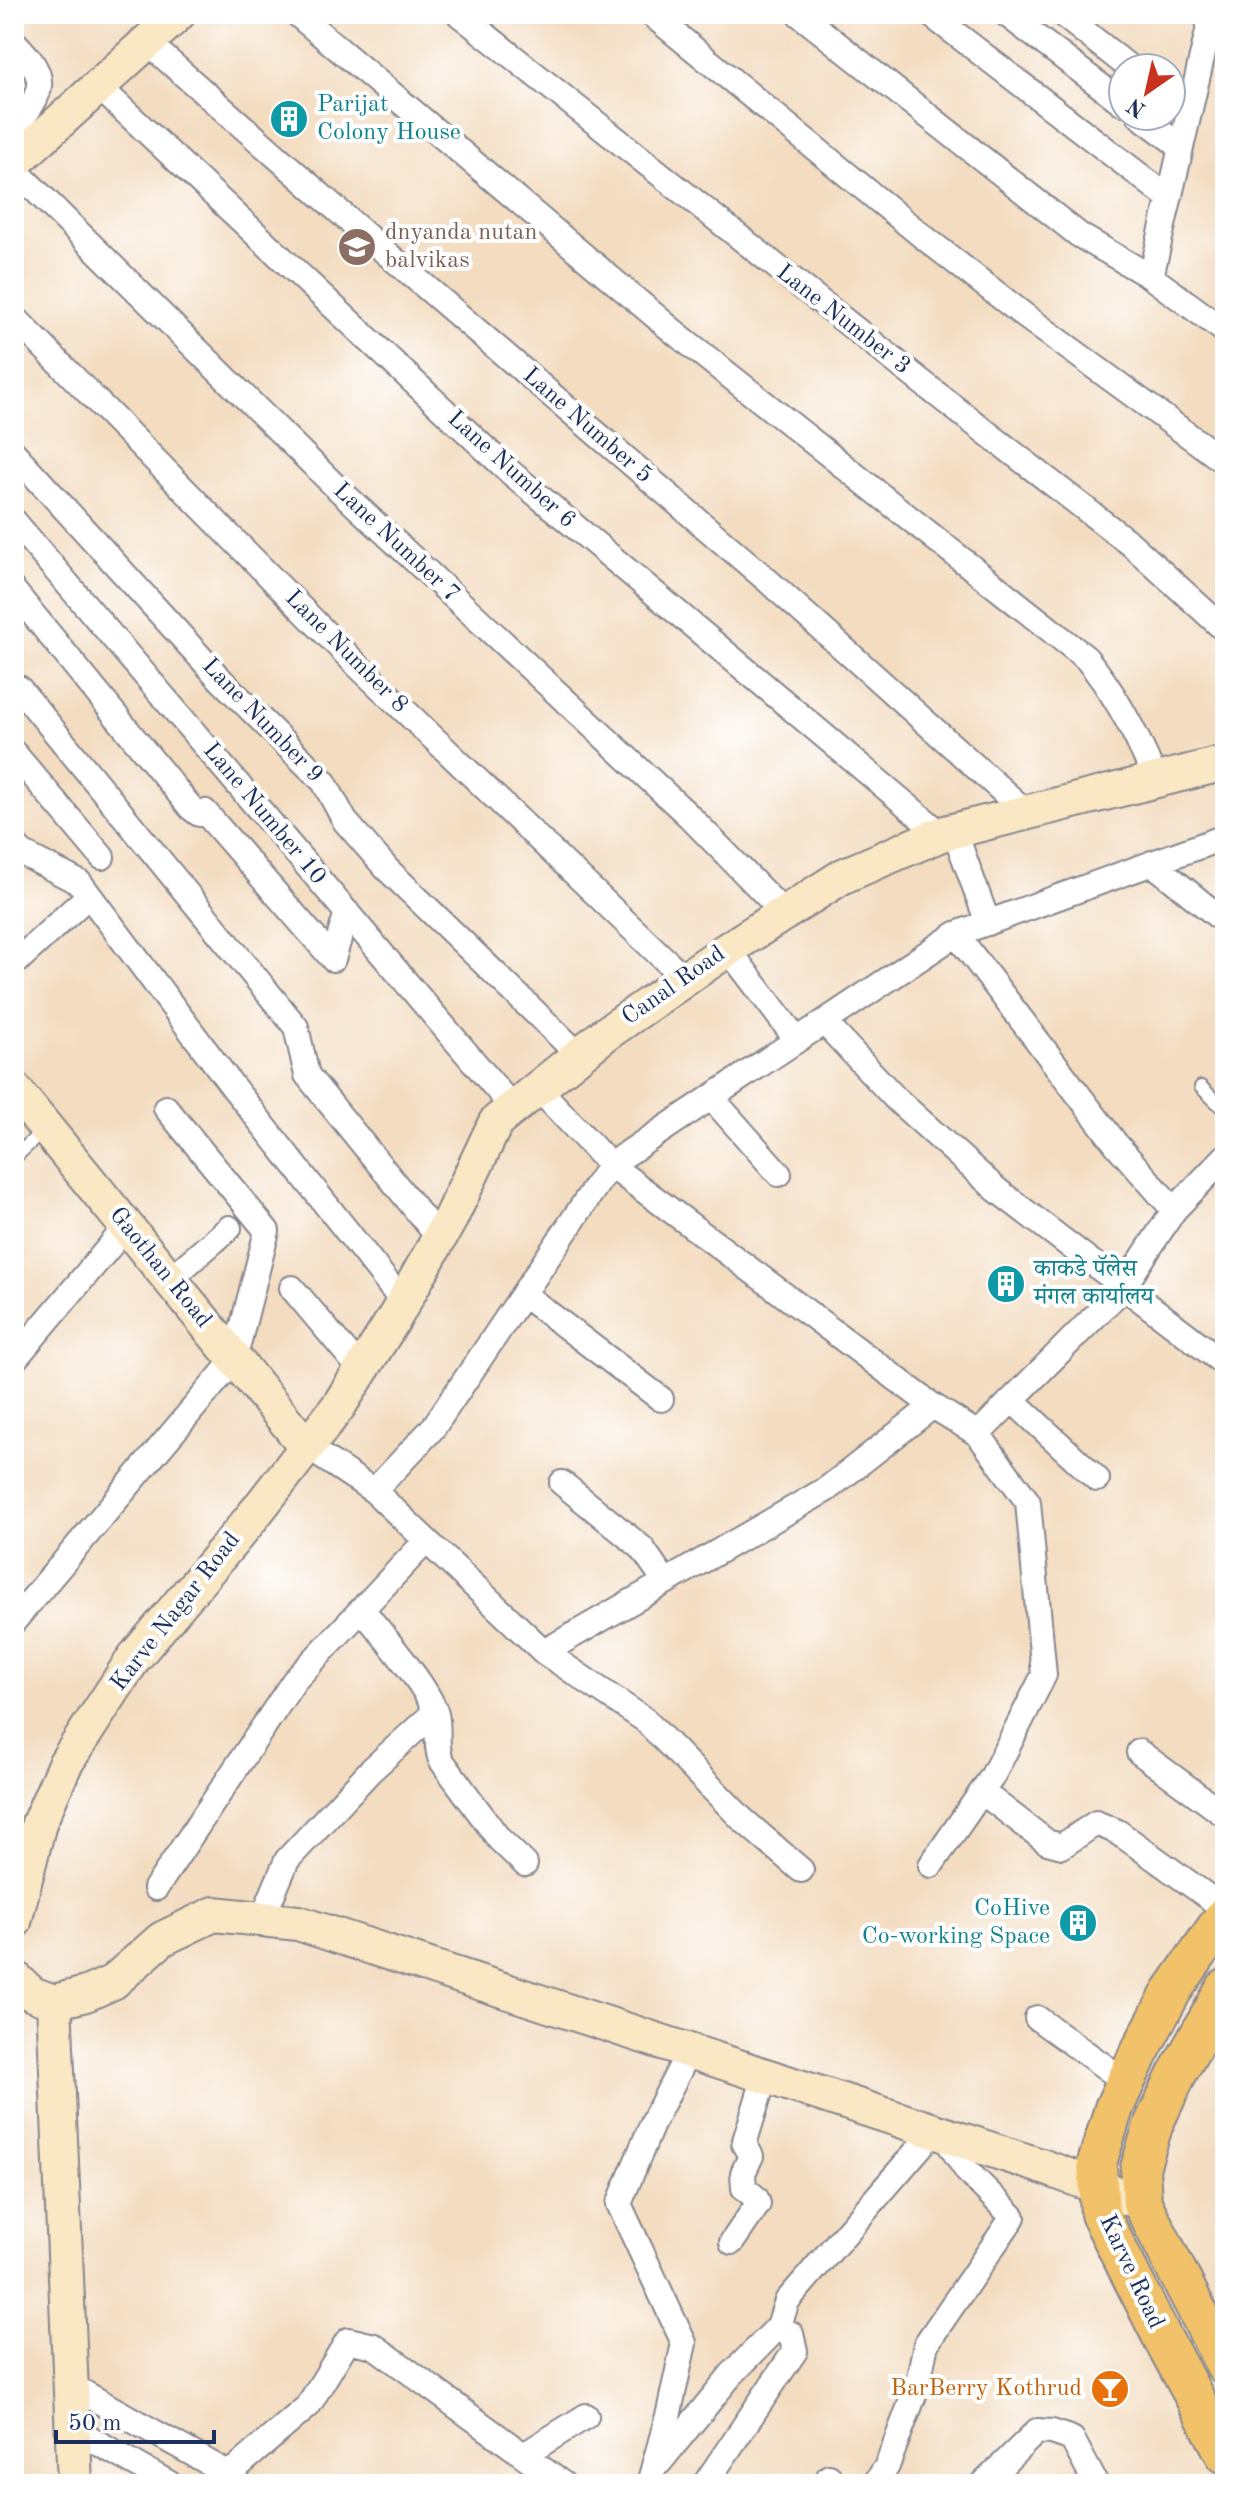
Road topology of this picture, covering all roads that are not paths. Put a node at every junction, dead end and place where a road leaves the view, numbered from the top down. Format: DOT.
graph roads {
  1 [pos="178,14"];
  2 [pos="297,14"];
  3 [pos="459,14"];
  4 [pos="651,14"];
  5 [pos="799,14"];
  6 [pos="930,14"];
  7 [pos="1006,14"];
  8 [pos="1062,14"];
  9 [pos="1212,14"];
  10 [pos="14,42"];
  11 [pos="147,42"];
  12 [pos="1110,52"];
  13 [pos="98,86"];
  14 [pos="1187,87"];
  15 [pos="1107,91"];
  16 [pos="14,129"];
  17 [pos="1161,132"];
  18 [pos="1181,132"];
  19 [pos="1181,147"];
  20 [pos="14,163"];
  21 [pos="14,169"];
  22 [pos="1169,198"];
  23 [pos="1151,277"];
  24 [pos="14,317"];
  25 [pos="1225,331"];
  26 [pos="14,453"];
  27 [pos="1225,462"];
  28 [pos="14,521"];
  29 [pos="14,591"];
  30 [pos="1225,630"];
  31 [pos="16,688"];
  32 [pos="14,753"];
  33 [pos="1225,763"];
  34 [pos="1156,781"];
  35 [pos="1026,812"];
  36 [pos="947,832"];
  37 [pos="1225,837"];
  38 [pos="14,844"];
  39 [pos="102,857"];
  40 [pos="1152,863"];
  41 [pos="89,895"];
  42 [pos="347,912"];
  43 [pos="783,912"];
  44 [pos="1225,922"];
  45 [pos="988,923"];
  46 [pos="956,934"];
  47 [pos="728,949"];
  48 [pos="14,964"];
  49 [pos="685,979"];
  50 [pos="824,1022"];
  51 [pos="797,1040"];
  52 [pos="579,1055"];
  53 [pos="1201,1087"];
  54 [pos="14,1089"];
  55 [pos="711,1097"];
  56 [pos="525,1098"];
  57 [pos="166,1108"];
  58 [pos="1225,1110"];
  59 [pos="46,1128"];
  60 [pos="1225,1157"];
  61 [pos="14,1158"];
  62 [pos="610,1165"];
  63 [pos="779,1174"];
  64 [pos="1174,1210"];
  65 [pos="127,1226"];
  66 [pos="229,1228"];
  67 [pos="439,1238"];
  68 [pos="170,1279"];
  69 [pos="292,1288"];
  70 [pos="1123,1288"];
  71 [pos="523,1294"];
  72 [pos="403,1302"];
  73 [pos="14,1360"];
  74 [pos="234,1360"];
  75 [pos="1225,1364"];
  76 [pos="361,1370"];
  77 [pos="661,1399"];
  78 [pos="1012,1400"];
  79 [pos="933,1406"];
  80 [pos="978,1434"];
  81 [pos="306,1446"];
  82 [pos="1097,1479"];
  83 [pos="562,1483"];
  84 [pos="374,1491"];
  85 [pos="426,1541"];
  86 [pos="665,1581"];
  87 [pos="362,1609"];
  88 [pos="14,1621"];
  89 [pos="544,1652"];
  90 [pos="435,1712"];
  91 [pos="1139,1752"];
  92 [pos="982,1792"];
  93 [pos="1225,1815"];
  94 [pos="525,1864"];
  95 [pos="931,1865"];
  96 [pos="801,1870"];
  97 [pos="156,1888"];
  98 [pos="1225,1912"];
  99 [pos="262,1919"];
  100 [pos="14,1922"];
  101 [pos="1225,1989"];
  102 [pos="28,1991"];
  103 [pos="1037,2018"];
  104 [pos="689,2051"];
  105 [pos="765,2076"];
  106 [pos="1126,2082"];
  107 [pos="939,2133"];
  108 [pos="1099,2189"];
  109 [pos="1142,2203"];
  110 [pos="732,2242"];
  111 [pos="779,2326"];
  112 [pos="1225,2365"];
  113 [pos="70,2385"];
  114 [pos="586,2416"];
  115 [pos="72,2428"];
  116 [pos="1225,2454"];
  117 [pos="524,2455"];
  118 [pos="650,2478"];
  119 [pos="75,2484"];
  120 [pos="170,2484"];
  121 [pos="563,2484"];
  122 [pos="705,2484"];
  123 [pos="875,2484"];
  124 [pos="983,2484"];
  125 [pos="1096,2484"];
  1 -- 11 [label="street"];
  2 -- 34 [label="street"];
  3 -- 30 [label="street, Lane Number 3"];
  4 -- 27 [label="street"];
  5 -- 23 [label="street"];
  6 -- 22 [label="street"];
  7 -- 15 [label="street"];
  8 -- 12 [label="street"];
  9 -- 14 [label="street"];
  10 -- 16 [label="street"];
  11 -- 13 [label="street"];
  11 -- 35 [label="street, Lane Number 5"];
  13 -- 20 [label="street"];
  13 -- 36 [label="street, Lane Number 6"];
  17 -- 19 [label="street"];
  18 -- 19 [label="street"];
  19 -- 22 [label="street"];
  21 -- 43 [label="street, Lane Number 7"];
  22 -- 23 [label="street"];
  23 -- 25 [label="street"];
  24 -- 49 [label="street, Lane Number 8"];
  26 -- 52 [label="street, Lane Number 9"];
  28 -- 42 [label="street, Lane Number 10"];
  29 -- 42 [label="street"];
  31 -- 67 [label="street"];
  32 -- 39 [label="street"];
  33 -- 34 [label="street, Canal Road"];
  34 -- 35 [label="street, Canal Road"];
  35 -- 36 [label="street, Canal Road"];
  36 -- 43 [label="street, Canal Road"];
  36 -- 45 [label="street"];
  37 -- 40 [label="street"];
  38 -- 41 [label="street"];
  40 -- 44 [label="street"];
  40 -- 45 [label="street"];
  41 -- 48 [label="street"];
  41 -- 72 [label="street"];
  42 -- 56 [label="street, Lane Number 10"];
  43 -- 47 [label="street, Canal Road"];
  45 -- 46 [label="street"];
  46 -- 50 [label="street"];
  46 -- 64 [label="street"];
  47 -- 49 [label="street, Canal Road"];
  47 -- 51 [label="street"];
  49 -- 52 [label="street, Canal Road"];
  50 -- 51 [label="street"];
  50 -- 70 [label="street"];
  51 -- 55 [label="street"];
  52 -- 56 [label="street, Canal Road"];
  53 -- 58 [label="lane"];
  54 -- 59 [label="street, Gaothan Road"];
  55 -- 62 [label="street"];
  55 -- 63 [label="street"];
  56 -- 62 [label="street, Lane Number 10"];
  56 -- 67 [label="street, Canal Road"];
  57 -- 74 [label="street"];
  59 -- 61 [label="lane"];
  59 -- 65 [label="street, Gaothan Road"];
  60 -- 64 [label="street"];
  62 -- 71 [label="street"];
  62 -- 79 [label="street, Lane Number 10"];
  64 -- 70 [label="street"];
  65 -- 68 [label="street, Gaothan Road"];
  65 -- 73 [label="street"];
  66 -- 68 [label="street"];
  67 -- 72 [label="street, Canal Road"];
  68 -- 74 [label="street, Gaothan Road"];
  69 -- 76 [label="street"];
  70 -- 75 [label="street"];
  70 -- 78 [label="street"];
  71 -- 77 [label="street"];
  71 -- 84 [label="street"];
  72 -- 76 [label="street, Canal Road"];
  74 -- 81 [label="street, Gaothan Road"];
  74 -- 88 [label="street"];
  76 -- 81 [label="street, Canal Road"];
  78 -- 80 [label="street"];
  78 -- 82 [label="street"];
  79 -- 80 [label="street, Lane Number 10"];
  79 -- 86 [label="street"];
  80 -- 92 [label="street"];
  81 -- 84 [label="street"];
  81 -- 100 [label="street, Karve Nagar Road"];
  83 -- 86 [label="street"];
  84 -- 85 [label="street"];
  85 -- 87 [label="street"];
  85 -- 89 [label="street"];
  86 -- 89 [label="street"];
  87 -- 90 [label="street"];
  87 -- 97 [label="street"];
  89 -- 96 [label="street"];
  90 -- 94 [label="street"];
  90 -- 99 [label="street"];
  91 -- 93 [label="street"];
  92 -- 95 [label="street"];
  92 -- 98 [label="street"];
  98 -- 106 [label="main road, Karve Road"];
  99 -- 102 [label="street"];
  99 -- 104 [label="street"];
  101 -- 109 [label="main road, Karve Road"];
  102 -- 113 [label="street"];
  103 -- 106 [label="street"];
  104 -- 105 [label="street"];
  104 -- 118 [label="street"];
  105 -- 107 [label="street"];
  105 -- 110 [label="street"];
  106 -- 108 [label="main road, Karve Road"];
  107 -- 108 [label="street"];
  107 -- 111 [label="street"];
  107 -- 123 [label="street"];
  108 -- 109 [label="street"];
  108 -- 116 [label="main road, Karve Road"];
  109 -- 112 [label="main road, Karve Road"];
  111 -- 118 [label="street"];
  111 -- 122 [label="street"];
  113 -- 115 [label="street"];
  113 -- 117 [label="street"];
  114 -- 117 [label="street"];
  115 -- 119 [label="street"];
  115 -- 120 [label="street"];
  117 -- 121 [label="street"];
  124 -- 125 [label="street"];
}
